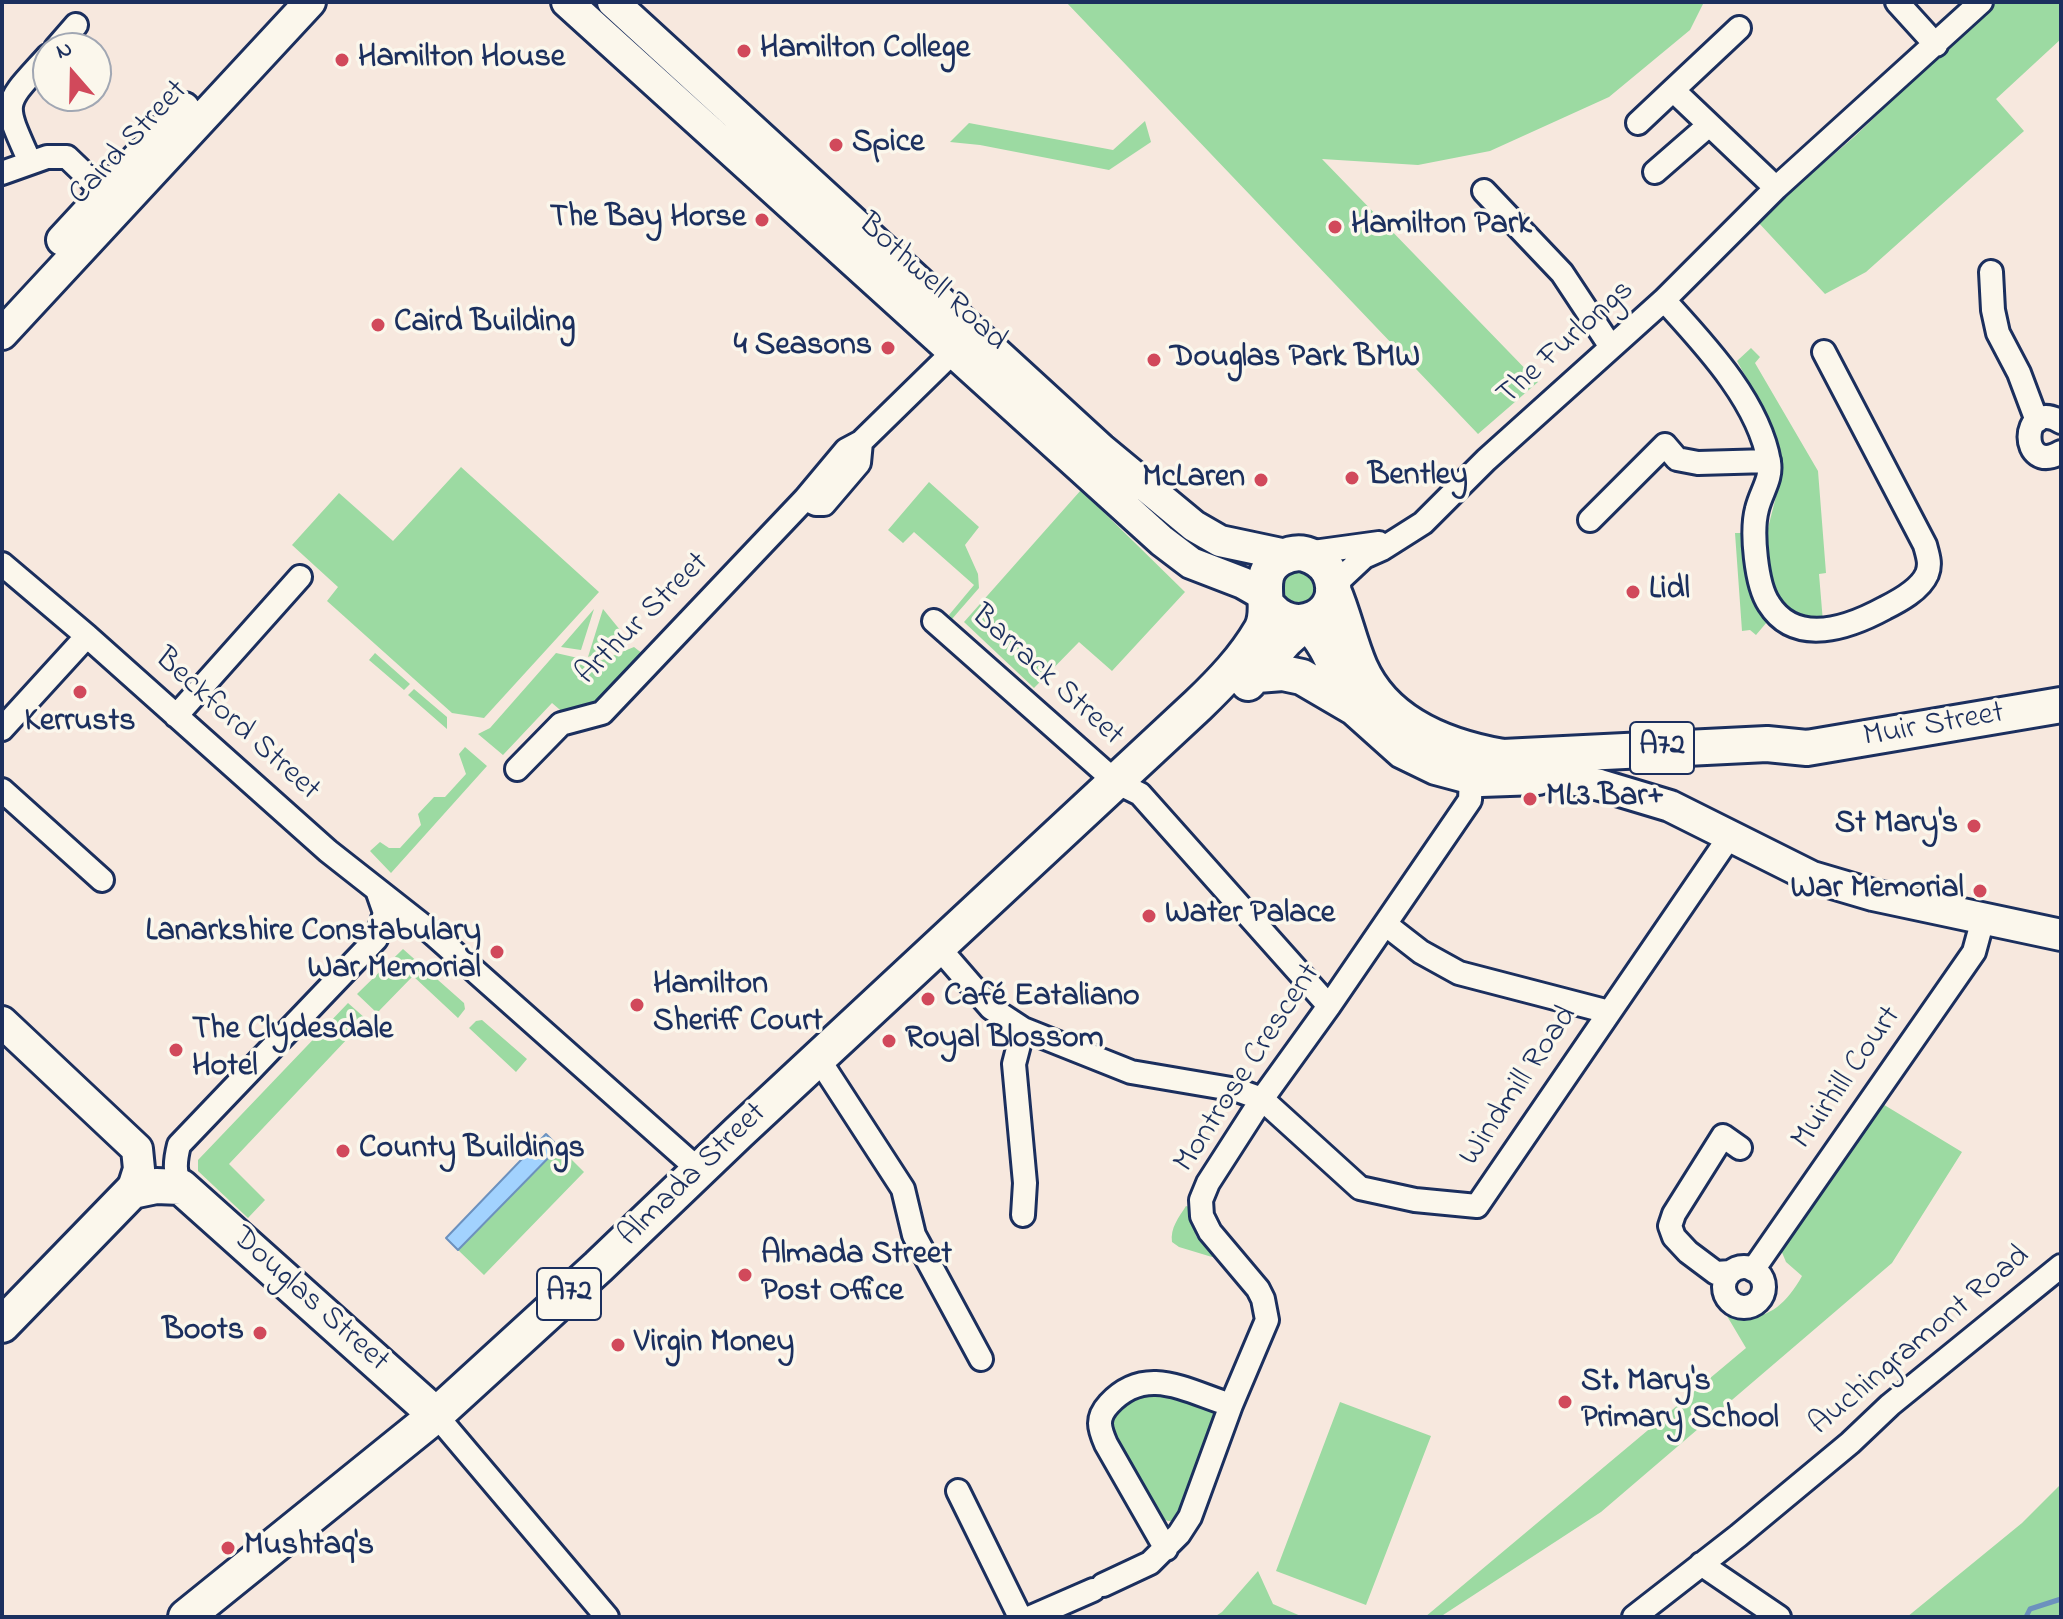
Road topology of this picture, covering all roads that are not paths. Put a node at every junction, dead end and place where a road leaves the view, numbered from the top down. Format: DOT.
graph roads {
  1 [pos="284,2"];
  2 [pos="310,2"];
  3 [pos="567,2"];
  4 [pos="613,2"];
  5 [pos="1897,2"];
  6 [pos="1981,2"];
  7 [pos="76,25"];
  8 [pos="1739,28"];
  9 [pos="70,32"];
  10 [pos="1936,45"];
  11 [pos="32,74"];
  12 [pos="1673,90"];
  13 [pos="1638,123"];
  14 [pos="1709,125"];
  15 [pos="30,162"];
  16 [pos="1655,172"];
  17 [pos="2,173"];
  18 [pos="1776,188"];
  19 [pos="1484,191"];
  20 [pos="112,199"];
  21 [pos="1991,272"];
  22 [pos="1664,300"];
  23 [pos="2,307"];
  24 [pos="2,334"];
  25 [pos="1611,347"];
  26 [pos="1824,352"];
  27 [pos="952,353"];
  28 [pos="2037,421"];
  29 [pos="2061,422"];
  30 [pos="2059,456"];
  31 [pos="1769,461"];
  32 [pos="1590,520"];
  33 [pos="1396,541"];
  34 [pos="1292,554"];
  35 [pos="2,564"];
  36 [pos="300,577"];
  37 [pos="1333,588"];
  38 [pos="1265,599"];
  39 [pos="934,621"];
  40 [pos="1306,622"];
  41 [pos="87,636"];
  42 [pos="1257,675"];
  43 [pos="2061,705"];
  44 [pos="1355,708"];
  45 [pos="176,716"];
  46 [pos="2,729"];
  47 [pos="1672,758"];
  48 [pos="517,769"];
  49 [pos="1557,776"];
  50 [pos="1471,777"];
  51 [pos="1116,782"];
  52 [pos="2,790"];
  53 [pos="1730,836"];
  54 [pos="102,880"];
  55 [pos="377,890"];
  56 [pos="1983,919"];
  57 [pos="1385,924"];
  58 [pos="431,932"];
  59 [pos="2061,935"];
  60 [pos="376,939"];
  61 [pos="939,948"];
  62 [pos="1329,1006"];
  63 [pos="1609,1012"];
  64 [pos="2,1022"];
  65 [pos="1023,1029"];
  66 [pos="818,1058"];
  67 [pos="1262,1099"];
  68 [pos="179,1145"];
  69 [pos="1740,1148"];
  70 [pos="137,1149"];
  71 [pos="700,1171"];
  72 [pos="181,1187"];
  73 [pos="132,1191"];
  74 [pos="1023,1215"];
  75 [pos="2061,1266"];
  76 [pos="2,1325"];
  77 [pos="981,1359"];
  78 [pos="1231,1405"];
  79 [pos="436,1415"];
  80 [pos="958,1491"];
  81 [pos="1166,1549"];
  82 [pos="1701,1564"];
  83 [pos="598,1614"];
  84 [pos="186,1617"];
  85 [pos="1020,1617"];
  86 [pos="1031,1617"];
  87 [pos="1634,1617"];
  88 [pos="1779,1617"];
  1 -- 20 [label="main road, Caird Street"];
  2 -- 20 [label="main road, Caird Street"];
  3 -- 27 [label="main road, Bothwell Road"];
  4 -- 34 [label="main road, Bothwell Road"];
  5 -- 10 [label="street"];
  6 -- 10 [label="street, The Furlongs"];
  7 -- 9 [label="street"];
  8 -- 12 [label="street"];
  10 -- 18 [label="street, The Furlongs"];
  11 -- 15 [label="street"];
  12 -- 13 [label="street"];
  12 -- 14 [label="street"];
  14 -- 16 [label="street"];
  14 -- 18 [label="street"];
  15 -- 17 [label="street"];
  15 -- 20 [label="street"];
  18 -- 22 [label="street, The Furlongs"];
  19 -- 25 [label="street"];
  20 -- 23 [label="main road, Caird Street"];
  20 -- 24 [label="main road, Caird Street"];
  21 -- 28 [label="street"];
  22 -- 25 [label="street, The Furlongs"];
  22 -- 31 [label="street"];
  25 -- 33 [label="street, The Furlongs"];
  26 -- 31 [label="street"];
  27 -- 38 [label="main road, Bothwell Road"];
  27 -- 48 [label="street, Arthur Street"];
  28 -- 29 [label="street"];
  28 -- 30 [label="street"];
  31 -- 32 [label="street"];
  33 -- 34 [label="street, The Furlongs"];
  33 -- 37 [label="street, The Furlongs"];
  34 -- 37 [label="main road"];
  34 -- 38 [label="main road"];
  35 -- 41 [label="street, Beckford Street"];
  36 -- 45 [label="street"];
  37 -- 40 [label="main road"];
  37 -- 47 [label="main road, Muir Street / A72"];
  38 -- 40 [label="main road"];
  38 -- 51 [label="main road, Almada Street / A72"];
  39 -- 51 [label="street, Barrack Street"];
  40 -- 42 [label="main road, Almada Street / A72"];
  40 -- 44 [label="main road, Muir Street / A72"];
  41 -- 45 [label="street, Beckford Street"];
  41 -- 46 [label="street"];
  42 -- 44 [label="main road, Muir Street / A72"];
  42 -- 51 [label="main road, Almada Street / A72"];
  43 -- 47 [label="main road, Muir Street / A72"];
  44 -- 50 [label="main road, Muir Street / A72"];
  45 -- 55 [label="street, Beckford Street"];
  47 -- 49 [label="main road, Muir Street / A72"];
  49 -- 50 [label="main road, Muir Street / A72"];
  49 -- 53 [label="main road, Muir Street"];
  50 -- 57 [label="street, Montrose Crescent"];
  51 -- 61 [label="main road, Almada Street / A72"];
  51 -- 62 [label="street, Barrack Street"];
  52 -- 54 [label="street"];
  53 -- 56 [label="main road, Muir Street"];
  53 -- 63 [label="street, Windmill Road"];
  55 -- 58 [label="street, Beckford Street"];
  55 -- 60 [label="street"];
  56 -- 59 [label="main road, Muir Street"];
  56 -- 69 [label="street, Muirhill Court"];
  57 -- 62 [label="street, Montrose Crescent"];
  57 -- 63 [label="street"];
  58 -- 60 [label="street"];
  58 -- 71 [label="street, Beckford Street"];
  60 -- 68 [label="street"];
  61 -- 65 [label="street"];
  61 -- 66 [label="main road, Almada Street / A72"];
  62 -- 67 [label="street, Montrose Crescent"];
  63 -- 67 [label="street, Windmill Road"];
  64 -- 70 [label="main road"];
  65 -- 67 [label="street"];
  65 -- 74 [label="street"];
  66 -- 71 [label="main road, Almada Street / A72"];
  66 -- 77 [label="street"];
  67 -- 78 [label="street, Montrose Crescent"];
  68 -- 70 [label="street"];
  68 -- 72 [label="street"];
  70 -- 73 [label="main road"];
  71 -- 79 [label="main road, Almada Street / A72"];
  72 -- 73 [label="main road"];
  72 -- 79 [label="main road, Douglas Street"];
  73 -- 76 [label="main road"];
  75 -- 82 [label="street, Auchingramont Road"];
  78 -- 81 [label="street, Montrose Crescent"];
  78 -- 81 [label="street"];
  79 -- 83 [label="street"];
  79 -- 84 [label="main road, Almada Street / A72"];
  80 -- 85 [label="street"];
  81 -- 86 [label="street, Montrose Crescent"];
  82 -- 87 [label="street, Auchingramont Road"];
  82 -- 88 [label="street"];
}
